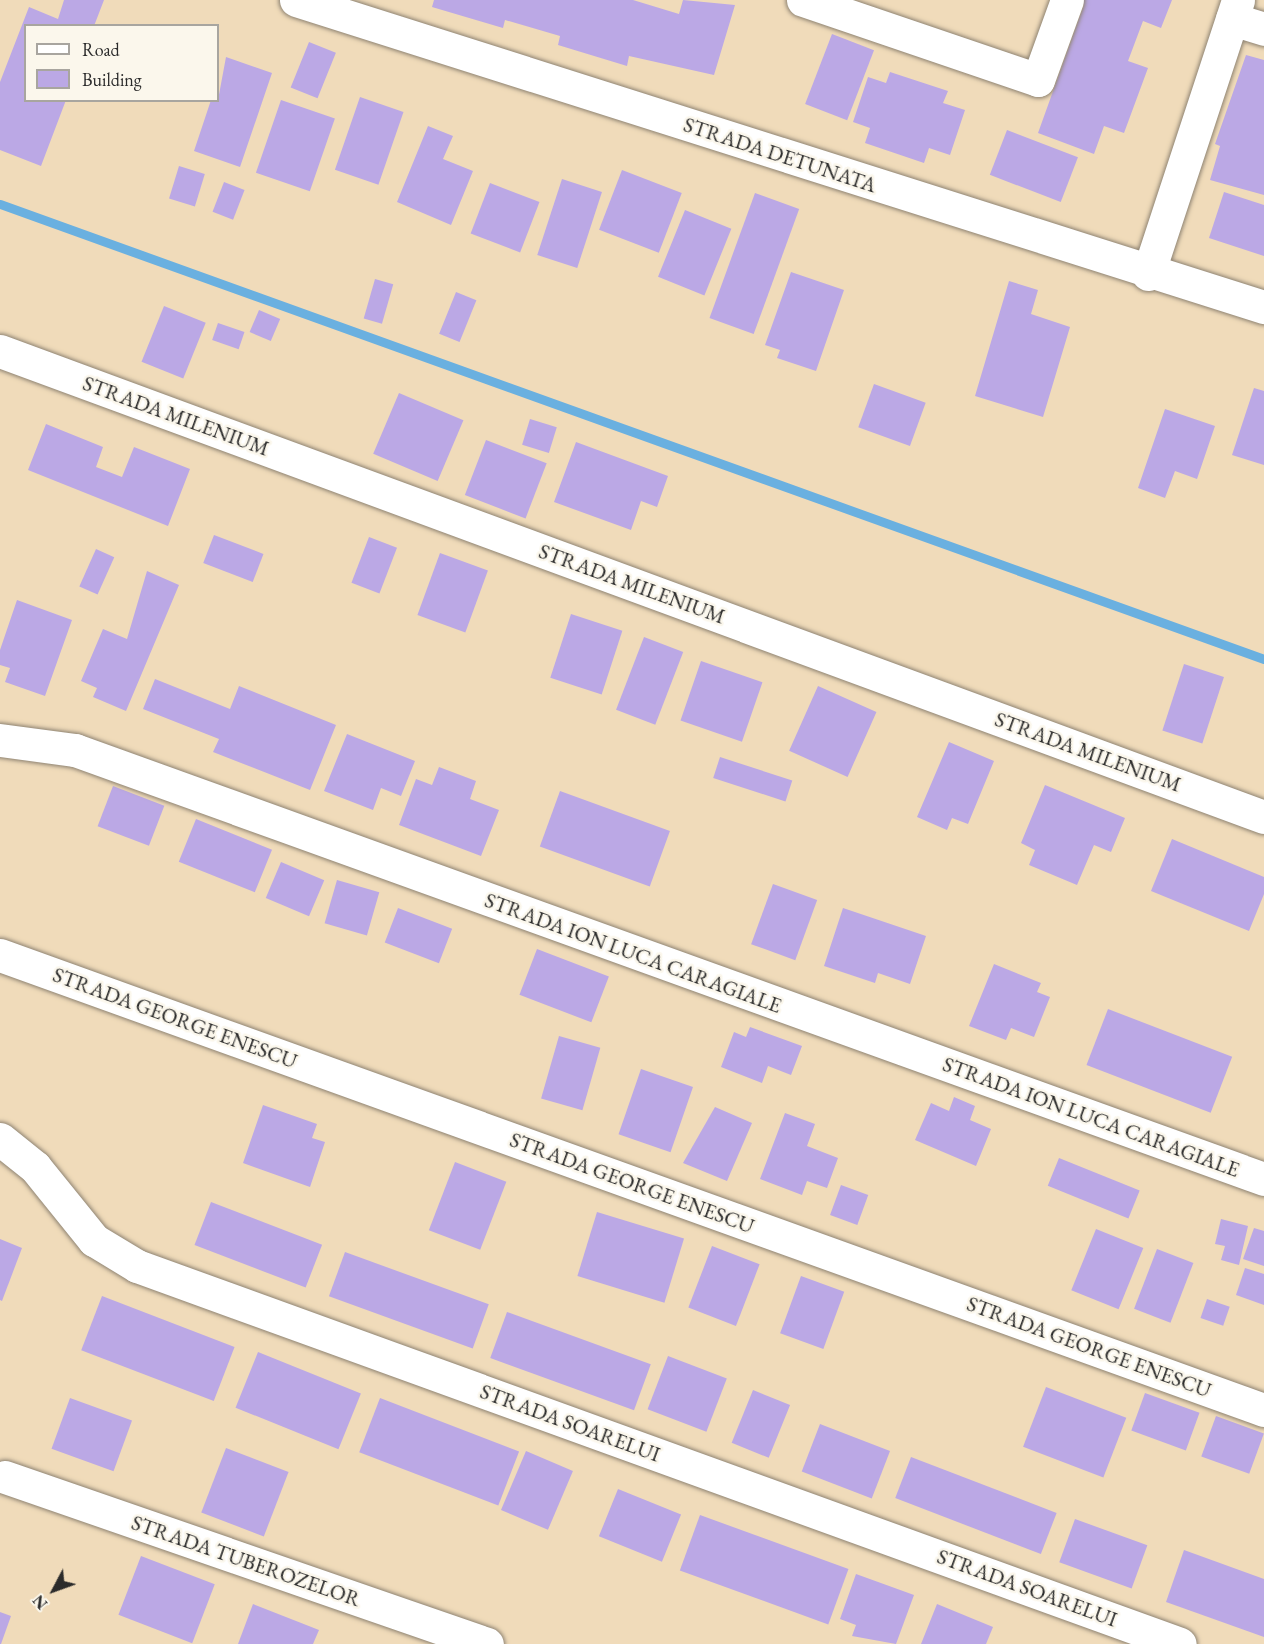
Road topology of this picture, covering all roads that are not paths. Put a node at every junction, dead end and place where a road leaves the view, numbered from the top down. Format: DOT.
graph roads {
  1 [pos="296,0"];
  2 [pos="803,0"];
  3 [pos="1067,0"];
  4 [pos="1235,9"];
  5 [pos="363,10"];
  6 [pos="1264,29"];
  7 [pos="1148,274"];
  8 [pos="1264,307"];
  9 [pos="0,351"];
  10 [pos="0,740"];
  11 [pos="1264,817"];
  12 [pos="0,955"];
  13 [pos="0,1139"];
  14 [pos="1264,1179"];
  15 [pos="1264,1410"];
  16 [pos="5,1477"];
  17 [pos="487,1644"];
  18 [pos="1180,1644"];
  1 -- 5 [label="street, STRADA DETUNATA"];
  2 -- 3 [label="street"];
  4 -- 6 [label="street"];
  4 -- 7 [label="street"];
  5 -- 7 [label="street, STRADA DETUNATA"];
  7 -- 8 [label="street, STRADA DETUNATA"];
  9 -- 11 [label="street, STRADA MILENIUM"];
  10 -- 14 [label="street, STRADA ION LUCA CARAGIALE"];
  12 -- 15 [label="street, STRADA GEORGE ENESCU"];
  13 -- 18 [label="street, STRADA SOARELUI"];
  16 -- 17 [label="street, STRADA TUBEROZELOR"];
}
